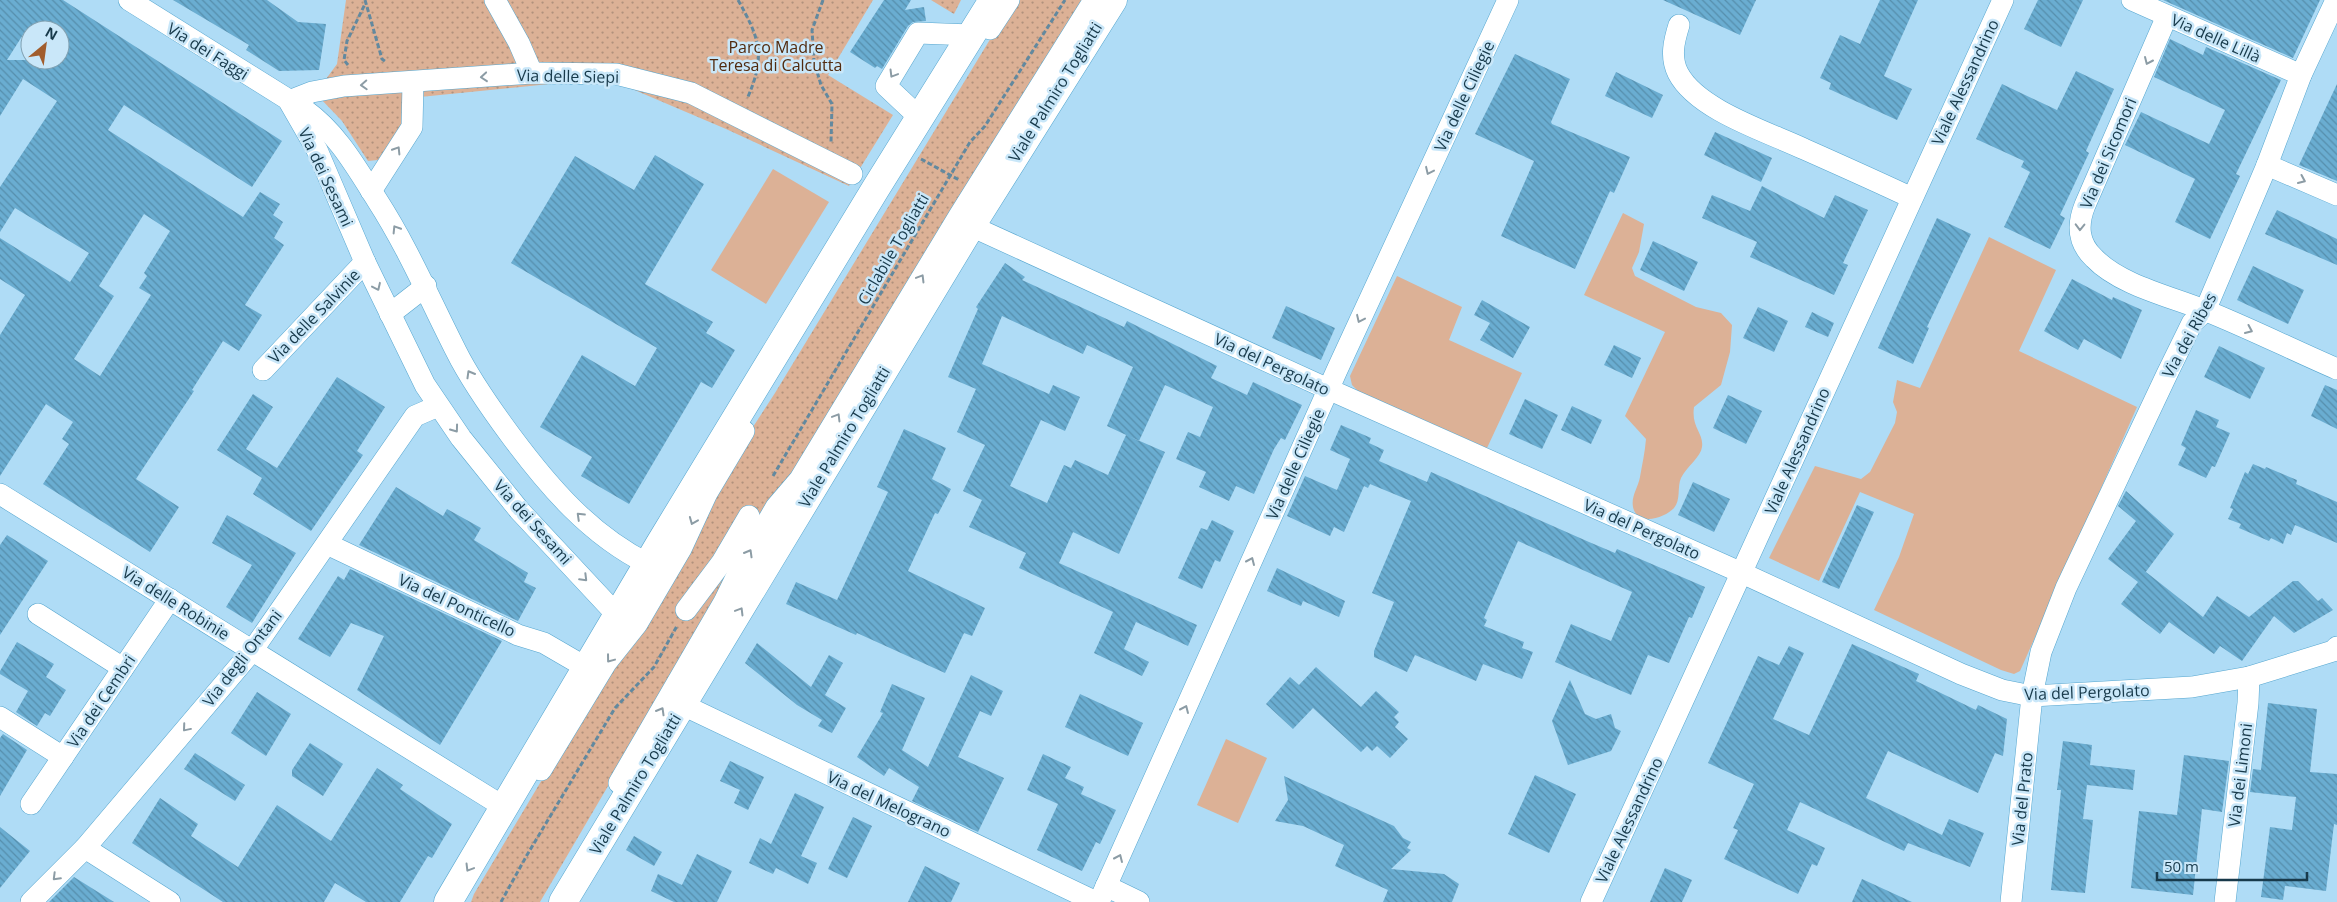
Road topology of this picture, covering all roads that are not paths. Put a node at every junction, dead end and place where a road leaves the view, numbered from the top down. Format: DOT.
graph roads {
  1 [pos="129,0"];
  2 [pos="495,0"];
  3 [pos="993,0"];
  4 [pos="1008,0"];
  5 [pos="1094,0"];
  6 [pos="1113,0"];
  7 [pos="1508,0"];
  8 [pos="2003,0"];
  9 [pos="2132,0"];
  10 [pos="2336,0"];
  11 [pos="2167,16"];
  12 [pos="1679,25"];
  13 [pos="971,35"];
  14 [pos="532,73"];
  15 [pos="2301,75"];
  16 [pos="413,83"];
  17 [pos="288,101"];
  18 [pos="920,118"];
  19 [pos="2267,165"];
  20 [pos="852,174"];
  21 [pos="371,191"];
  22 [pos="2337,195"];
  23 [pos="1912,198"];
  24 [pos="971,226"];
  25 [pos="366,262"];
  26 [pos="426,286"];
  27 [pos="2205,310"];
  28 [pos="390,314"];
  29 [pos="2337,369"];
  30 [pos="263,370"];
  31 [pos="1328,390"];
  32 [pos="438,406"];
  33 [pos="0,494"];
  34 [pos="749,516"];
  35 [pos="327,544"];
  36 [pos="648,564"];
  37 [pos="1742,573"];
  38 [pos="170,599"];
  39 [pos="686,610"];
  40 [pos="38,614"];
  41 [pos="618,615"];
  42 [pos="252,651"];
  43 [pos="2336,651"];
  44 [pos="123,668"];
  45 [pos="586,668"];
  46 [pos="2249,677"];
  47 [pos="2032,696"];
  48 [pos="682,706"];
  49 [pos="0,717"];
  50 [pos="63,757"];
  51 [pos="31,804"];
  52 [pos="504,807"];
  53 [pos="489,834"];
  54 [pos="85,848"];
  55 [pos="578,877"];
  56 [pos="1100,897"];
  57 [pos="453,898"];
  58 [pos="31,902"];
  59 [pos="170,902"];
  60 [pos="563,902"];
  61 [pos="1139,902"];
  62 [pos="1591,902"];
  63 [pos="2011,902"];
  64 [pos="2225,902"];
  1 -- 17 [label="street, Via dei Faggi"];
  2 -- 14 [label="street"];
  3 -- 13 [label="main road"];
  4 -- 53 [label="street, one-way"];
  55 -- 5 [label="street, Viale Palmiro Togliatti, one-way"];
  6 -- 24 [label="main road, Viale Palmiro Togliatti"];
  7 -- 31 [label="street, Via delle Ciliegie, one-way"];
  8 -- 23 [label="street, Viale Alessandrino"];
  9 -- 11 [label="street, Via delle Lillà"];
  10 -- 15 [label="street, Via dei Ribes"];
  11 -- 15 [label="street, Via delle Lillà"];
  11 -- 27 [label="street, Via dei Sicomori, one-way"];
  12 -- 23 [label="street"];
  13 -- 18 [label="main road"];
  13 -- 18 [label="street, one-way"];
  14 -- 16 [label="street, Via delle Siepi, one-way"];
  14 -- 20 [label="street, Via delle Siepi"];
  15 -- 19 [label="street, Via dei Ribes"];
  16 -- 17 [label="street, Via delle Siepi, one-way"];
  21 -- 16 [label="street, one-way"];
  17 -- 21 [label="street, Via dei Sesami"];
  17 -- 25 [label="street, Via dei Sesami"];
  18 -- 36 [label="main road"];
  19 -- 22 [label="street, one-way"];
  19 -- 27 [label="street, Via dei Ribes"];
  26 -- 21 [label="street, Via dei Sesami, one-way"];
  23 -- 37 [label="street, Viale Alessandrino"];
  24 -- 31 [label="street, Via del Pergolato"];
  48 -- 24 [label="main road, Viale Palmiro Togliatti, one-way"];
  25 -- 28 [label="street, Via dei Sesami, one-way"];
  25 -- 30 [label="street, Via delle Salvinie"];
  26 -- 28 [label="street"];
  36 -- 26 [label="street, Via dei Sesami, one-way"];
  27 -- 29 [label="street, Via dei Sicomori, one-way"];
  27 -- 47 [label="street, Via dei Ribes"];
  28 -- 32 [label="street, Via dei Sesami"];
  31 -- 37 [label="street, Via del Pergolato"];
  56 -- 31 [label="street, Via delle Ciliegie, one-way"];
  32 -- 35 [label="street, Via degli Ontani"];
  32 -- 41 [label="street, Via dei Sesami, one-way"];
  33 -- 38 [label="street, Via delle Robinie"];
  34 -- 39 [label="street"];
  35 -- 42 [label="street, Via degli Ontani"];
  35 -- 45 [label="street, Via del Ponticello"];
  36 -- 41 [label="main road"];
  37 -- 47 [label="street, Via del Pergolato"];
  37 -- 62 [label="street, Viale Alessandrino"];
  38 -- 42 [label="street, Via delle Robinie"];
  38 -- 44 [label="street, Via dei Cembri"];
  40 -- 44 [label="street"];
  41 -- 45 [label="main road"];
  42 -- 52 [label="street, Via delle Robinie"];
  42 -- 54 [label="street, Via degli Ontani, one-way"];
  43 -- 46 [label="street, Via del Pergolato"];
  44 -- 50 [label="street, Via dei Cembri"];
  45 -- 52 [label="main road"];
  46 -- 47 [label="street, Via del Pergolato"];
  46 -- 64 [label="street, Via dei Limoni"];
  47 -- 63 [label="street, Via del Prato"];
  48 -- 55 [label="main road, Viale Palmiro Togliatti"];
  48 -- 56 [label="street, Via del Melograno"];
  49 -- 50 [label="street"];
  50 -- 51 [label="street, Via dei Cembri"];
  52 -- 53 [label="main road"];
  53 -- 57 [label="main road, one-way"];
  54 -- 58 [label="street, Via degli Ontani, one-way"];
  54 -- 59 [label="street"];
  55 -- 60 [label="main road, Viale Palmiro Togliatti"];
  56 -- 61 [label="street, Via del Melograno"];
}
